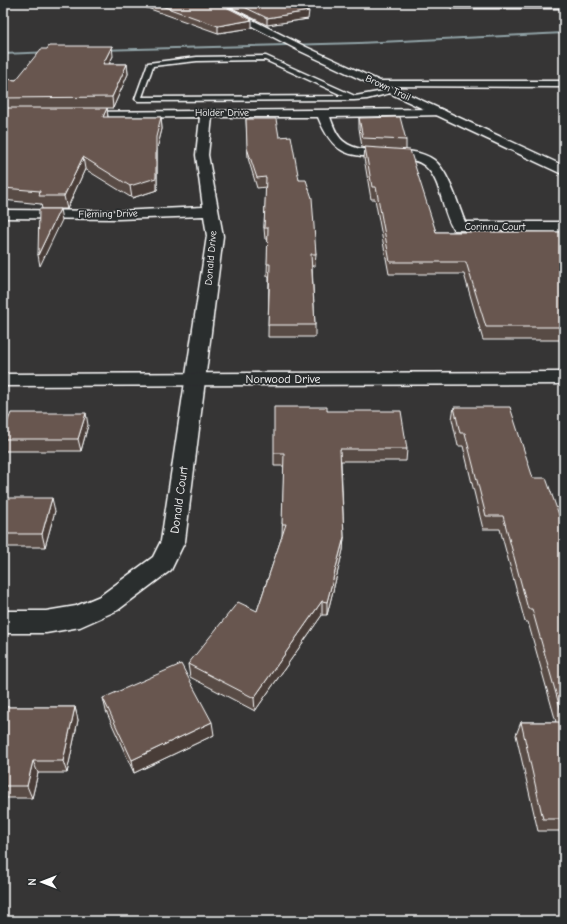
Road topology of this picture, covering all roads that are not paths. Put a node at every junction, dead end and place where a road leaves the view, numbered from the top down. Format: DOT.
graph roads {
  1 [pos="212,3"];
  2 [pos="452,5"];
  3 [pos="564,5"];
  4 [pos="381,84"];
  5 [pos="414,84"];
  6 [pos="564,84"];
  7 [pos="395,91"];
  8 [pos="354,98"];
  9 [pos="206,113"];
  10 [pos="322,113"];
  11 [pos="441,113"];
  12 [pos="64,114"];
  13 [pos="564,171"];
  14 [pos="212,211"];
  15 [pos="3,214"];
  16 [pos="564,227"];
  17 [pos="564,378"];
  18 [pos="196,379"];
  19 [pos="3,380"];
  20 [pos="3,622"];
  1 -- 4 [label="street, Brown Trail"];
  2 -- 3 [label="street"];
  4 -- 5 [label="street"];
  4 -- 7 [label="street, Brown Trail"];
  5 -- 6 [label="street"];
  5 -- 7 [label="street"];
  7 -- 8 [label="lane"];
  7 -- 11 [label="street, Brown Trail"];
  8 -- 8 [label="lane"];
  9 -- 10 [label="street, Holder Drive"];
  9 -- 12 [label="street, Holder Drive"];
  9 -- 14 [label="street, Donald Drive"];
  10 -- 11 [label="street, Holder Drive"];
  10 -- 16 [label="street, Corinna Court"];
  11 -- 13 [label="street, Brown Trail"];
  14 -- 15 [label="street, Fleming Drive"];
  14 -- 18 [label="street, Donald Drive"];
  17 -- 18 [label="street, Norwood Drive"];
  18 -- 19 [label="street, Norwood Drive"];
  18 -- 20 [label="street, Donald Court"];
}
